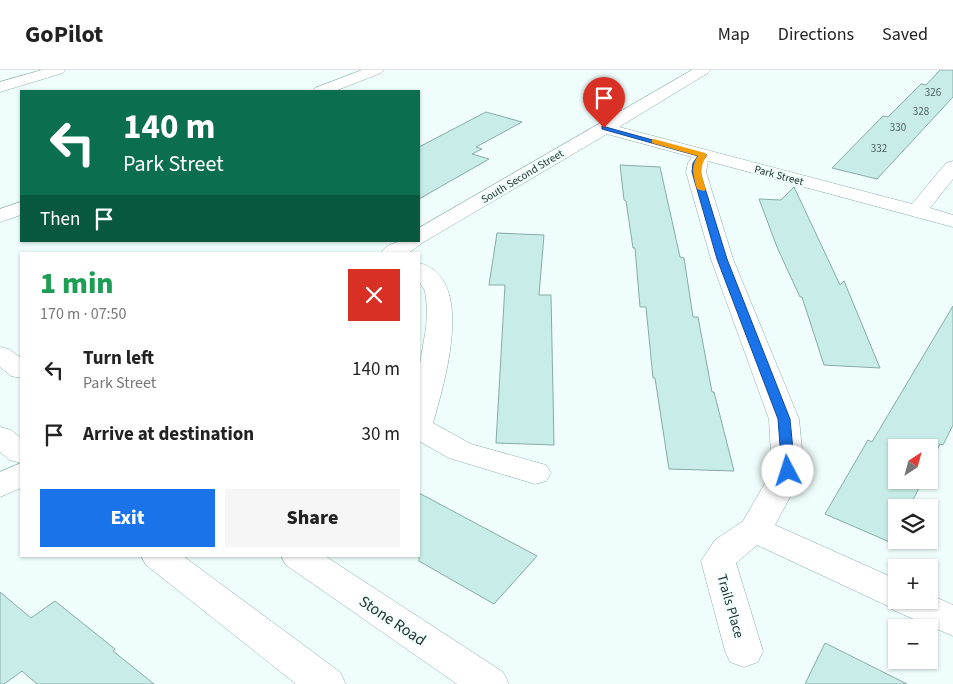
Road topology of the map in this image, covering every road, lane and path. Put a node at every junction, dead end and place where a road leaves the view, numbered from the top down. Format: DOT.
graph roads {
  1 [pos="18,70"];
  2 [pos="58,70"];
  3 [pos="376,70"];
  4 [pos="702,70"];
  5 [pos="0,75"];
  6 [pos="0,87"];
  7 [pos="324,90"];
  8 [pos="604,128"];
  9 [pos="703,155"];
  10 [pos="953,167"];
  11 [pos="20,208"];
  12 [pos="917,211"];
  13 [pos="0,216"];
  14 [pos="953,221"];
  15 [pos="420,236"];
  16 [pos="420,271"];
  17 [pos="0,355"];
  18 [pos="20,369"];
  19 [pos="420,419"];
  20 [pos="420,429"];
  21 [pos="0,437"];
  22 [pos="20,452"];
  23 [pos="535,473"];
  24 [pos="20,475"];
  25 [pos="0,486"];
  26 [pos="755,530"];
  27 [pos="159,557"];
  28 [pos="299,557"];
  29 [pos="888,591"];
  30 [pos="926,609"];
  31 [pos="953,621"];
  32 [pos="744,651"];
  33 [pos="326,684"];
  34 [pos="489,684"];
  1 -- 5 [label="street"];
  2 -- 6 [label="street"];
  3 -- 7 [label="street"];
  4 -- 8 [label="street, South Second Street"];
  8 -- 9 [label="street, Park Street"];
  8 -- 15 [label="street, South Second Street"];
  9 -- 12 [label="street, Park Street"];
  9 -- 26 [label="street, Trails Place"];
  10 -- 12 [label="street"];
  11 -- 13 [label="street"];
  12 -- 14 [label="street, Park Street"];
  16 -- 19 [label="street"];
  17 -- 18 [label="street"];
  20 -- 23 [label="street"];
  21 -- 22 [label="street"];
  24 -- 25 [label="street"];
  26 -- 29 [label="street"];
  26 -- 32 [label="street, Trails Place"];
  27 -- 33 [label="street"];
  28 -- 34 [label="street, Stone Road"];
  30 -- 31 [label="street"];
}
